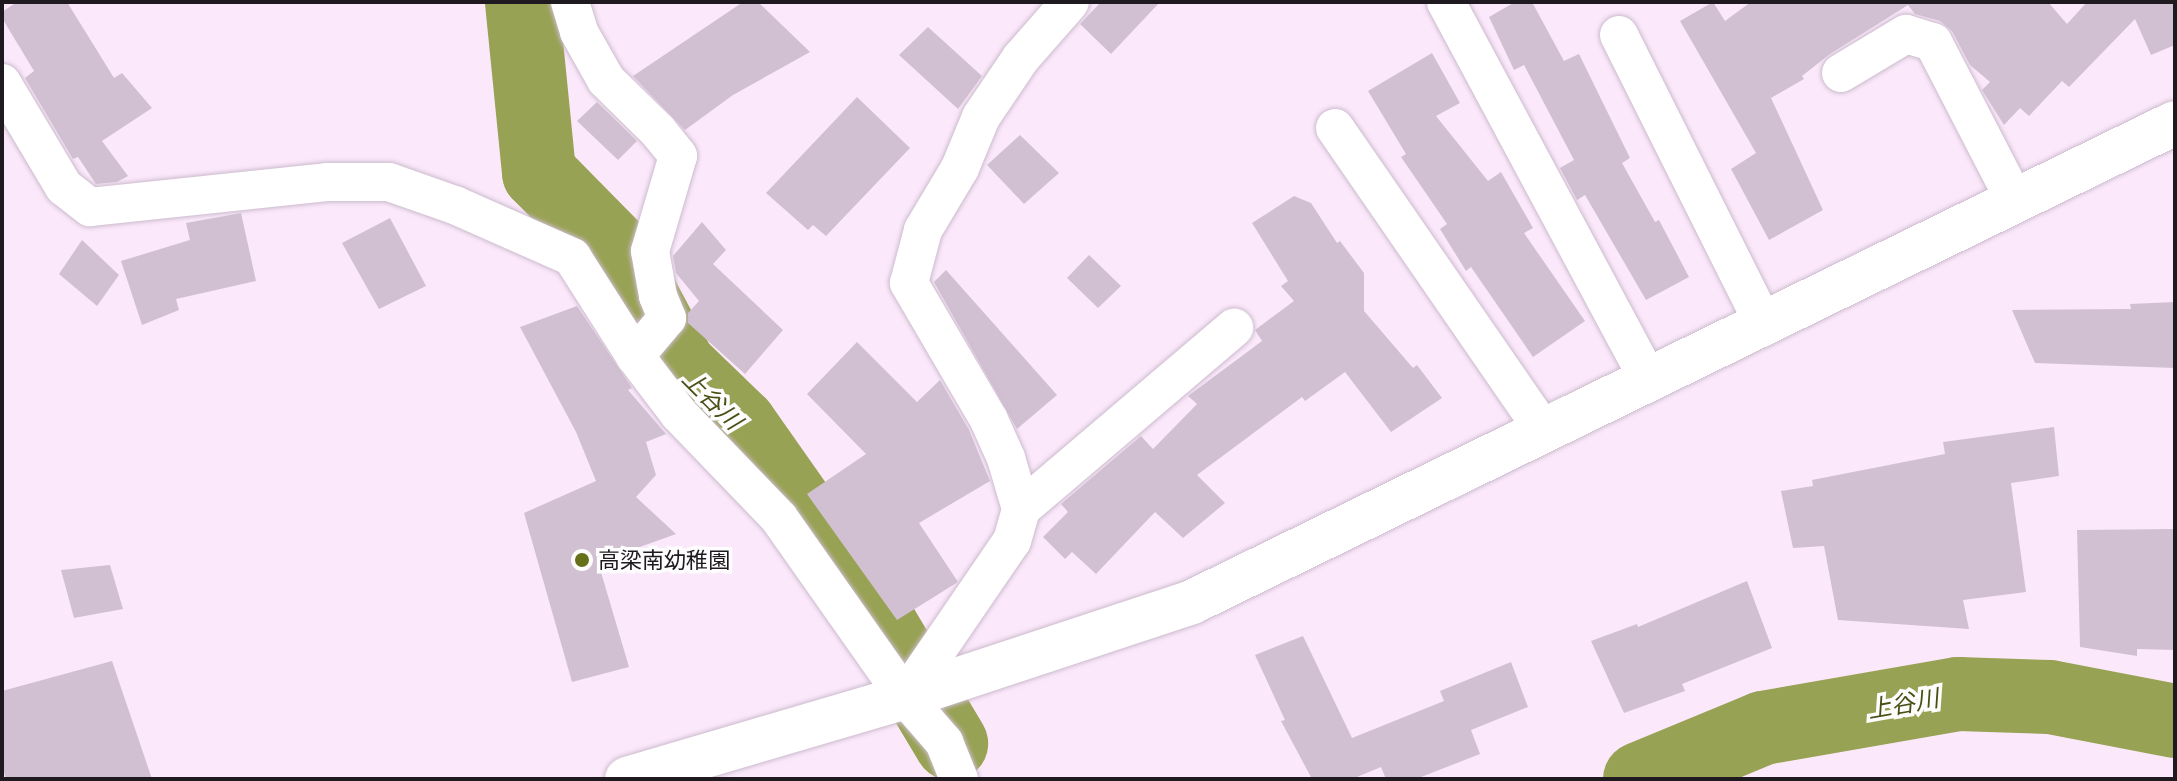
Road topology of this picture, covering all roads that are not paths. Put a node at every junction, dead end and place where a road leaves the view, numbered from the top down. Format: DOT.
graph roads {
  1 [pos="570,2"];
  2 [pos="1070,2"];
  3 [pos="1446,2"];
  4 [pos="1619,35"];
  5 [pos="1841,73"];
  6 [pos="2,83"];
  7 [pos="2175,123"];
  8 [pos="1335,128"];
  9 [pos="2015,201"];
  10 [pos="1764,324"];
  11 [pos="1234,328"];
  12 [pos="635,356"];
  13 [pos="1649,380"];
  14 [pos="1544,431"];
  15 [pos="1021,509"];
  16 [pos="905,697"];
  17 [pos="627,779"];
  18 [pos="959,779"];
  1 -- 12 [label="street"];
  2 -- 15 [label="street"];
  3 -- 13 [label="street"];
  4 -- 10 [label="street"];
  5 -- 9 [label="street"];
  6 -- 12 [label="street"];
  7 -- 9 [label="street"];
  8 -- 14 [label="street"];
  9 -- 10 [label="street"];
  10 -- 13 [label="street"];
  11 -- 15 [label="street"];
  12 -- 16 [label="street"];
  13 -- 14 [label="street"];
  14 -- 16 [label="street"];
  15 -- 16 [label="street"];
  16 -- 17 [label="street"];
  16 -- 18 [label="street"];
}
